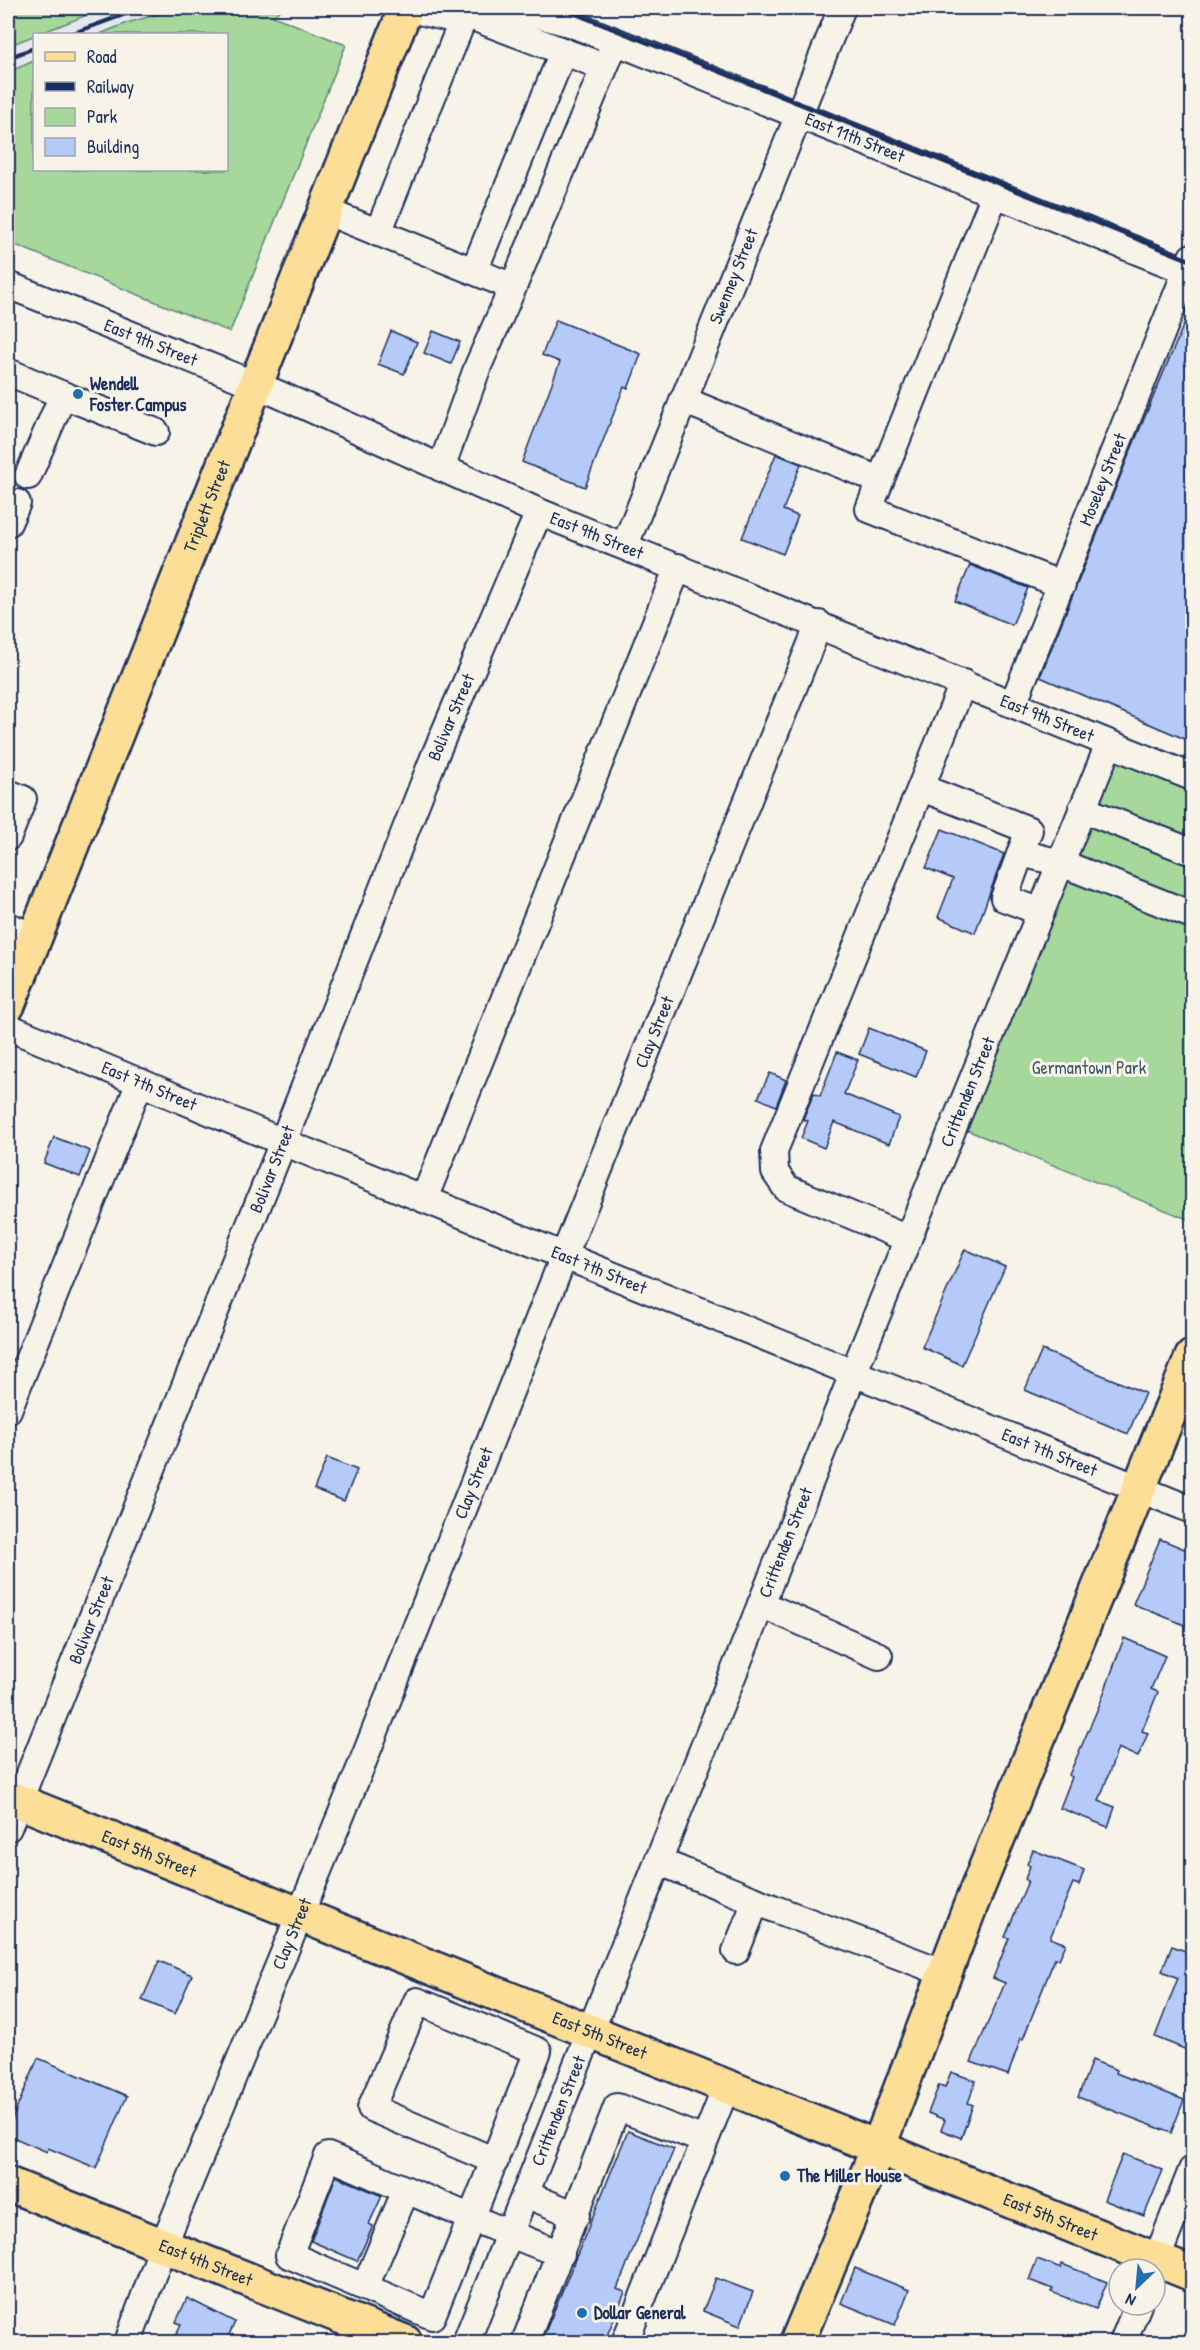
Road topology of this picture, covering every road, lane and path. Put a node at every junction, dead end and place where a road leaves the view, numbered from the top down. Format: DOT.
graph roads {
  1 [pos="406,8"];
  2 [pos="842,8"];
  3 [pos="465,14"];
  4 [pos="521,18"];
  5 [pos="615,42"];
  6 [pos="563,52"];
  7 [pos="604,67"];
  8 [pos="800,116"];
  9 [pos="995,194"];
  10 [pos="325,211"];
  11 [pos="378,233"];
  12 [pos="1191,267"];
  13 [pos="474,271"];
  14 [pos="8,285"];
  15 [pos="513,287"];
  16 [pos="8,372"];
  17 [pos="256,386"];
  18 [pos="63,395"];
  19 [pos="683,400"];
  20 [pos="156,432"];
  21 [pos="441,468"];
  22 [pos="28,476"];
  23 [pos="879,480"];
  24 [pos="539,512"];
  25 [pos="625,545"];
  26 [pos="678,567"];
  27 [pos="1062,585"];
  28 [pos="819,624"];
  29 [pos="963,683"];
  30 [pos="1012,704"];
  31 [pos="1109,744"];
  32 [pos="1192,777"];
  33 [pos="922,788"];
  34 [pos="8,793"];
  35 [pos="1082,809"];
  36 [pos="8,837"];
  37 [pos="1192,852"];
  38 [pos="1021,853"];
  39 [pos="1061,863"];
  40 [pos="1041,912"];
  41 [pos="1192,915"];
  42 [pos="21,932"];
  43 [pos="8,1005"];
  44 [pos="8,1027"];
  45 [pos="140,1082"];
  46 [pos="283,1142"];
  47 [pos="424,1199"];
  48 [pos="908,1239"];
  49 [pos="564,1256"];
  50 [pos="1192,1357"];
  51 [pos="853,1374"];
  52 [pos="8,1410"];
  53 [pos="1140,1488"];
  54 [pos="1192,1510"];
  55 [pos="761,1604"];
  56 [pos="879,1656"];
  57 [pos="11,1809"];
  58 [pos="658,1861"];
  59 [pos="756,1901"];
  60 [pos="298,1914"];
  61 [pos="736,1951"];
  62 [pos="430,1967"];
  63 [pos="945,1973"];
  64 [pos="417,2001"];
  65 [pos="590,2032"];
  66 [pos="727,2085"];
  67 [pos="704,2140"];
  68 [pos="878,2148"];
  69 [pos="495,2160"];
  70 [pos="1192,2170"];
  71 [pos="8,2184"];
  72 [pos="406,2190"];
  73 [pos="525,2194"];
  74 [pos="576,2215"];
  75 [pos="472,2218"];
  76 [pos="509,2234"];
  77 [pos="163,2247"];
  78 [pos="561,2254"];
  79 [pos="289,2255"];
  80 [pos="1138,2257"];
  81 [pos="1158,2257"];
  82 [pos="1167,2267"];
  83 [pos="1192,2274"];
  84 [pos="365,2287"];
  85 [pos="276,2291"];
  86 [pos="1133,2317"];
  87 [pos="128,2343"];
  88 [pos="405,2343"];
  89 [pos="466,2343"];
  90 [pos="525,2343"];
  91 [pos="625,2343"];
  92 [pos="797,2343"];
  93 [pos="1123,2343"];
  1 -- 3 [label="street"];
  1 -- 10 [label="main road, Triplett Street"];
  2 -- 8 [label="street, Swenney Street"];
  3 -- 4 [label="street"];
  3 -- 11 [label="street"];
  4 -- 5 [label="street, East 11th Street"];
  4 -- 6 [label="street"];
  5 -- 7 [label="street"];
  5 -- 8 [label="street, East 11th Street"];
  6 -- 7 [label="street"];
  6 -- 13 [label="street"];
  7 -- 15 [label="street"];
  8 -- 9 [label="street, East 11th Street"];
  8 -- 19 [label="street, Swenney Street"];
  9 -- 12 [label="street, East 11th Street"];
  9 -- 23 [label="street"];
  10 -- 11 [label="street"];
  10 -- 17 [label="main road, Triplett Street"];
  11 -- 13 [label="street"];
  12 -- 27 [label="street, Moseley Street"];
  13 -- 15 [label="street"];
  14 -- 17 [label="street, East 9th Street"];
  15 -- 21 [label="street"];
  16 -- 18 [label="street"];
  17 -- 21 [label="street, East 9th Street"];
  17 -- 42 [label="main road, Triplett Street"];
  18 -- 20 [label="street"];
  18 -- 22 [label="street"];
  19 -- 23 [label="street"];
  19 -- 25 [label="street, Swenney Street"];
  21 -- 24 [label="street, East 9th Street"];
  23 -- 27 [label="street"];
  24 -- 25 [label="street, East 9th Street"];
  24 -- 46 [label="street, Bolivar Street"];
  25 -- 26 [label="street, East 9th Street"];
  26 -- 28 [label="street, East 9th Street"];
  26 -- 47 [label="street"];
  27 -- 30 [label="street, Moseley Street"];
  28 -- 29 [label="street, East 9th Street"];
  28 -- 49 [label="street, Clay Street"];
  29 -- 30 [label="street, East 9th Street"];
  29 -- 33 [label="street"];
  30 -- 31 [label="street, East 9th Street"];
  31 -- 32 [label="street, East 9th Street"];
  31 -- 35 [label="street, Crittenden Street"];
  33 -- 38 [label="street"];
  33 -- 48 [label="street"];
  34 -- 36 [label="street"];
  35 -- 37 [label="street"];
  35 -- 39 [label="street, Crittenden Street"];
  38 -- 39 [label="street"];
  38 -- 40 [label="street"];
  39 -- 40 [label="street, Crittenden Street"];
  39 -- 41 [label="street"];
  40 -- 48 [label="street, Crittenden Street"];
  42 -- 43 [label="main road, Triplett Street"];
  44 -- 45 [label="street, East 7th Street"];
  45 -- 46 [label="street, East 7th Street"];
  45 -- 52 [label="street"];
  46 -- 47 [label="street, East 7th Street"];
  46 -- 57 [label="street, Bolivar Street"];
  47 -- 49 [label="street, East 7th Street"];
  48 -- 51 [label="street, Crittenden Street"];
  49 -- 51 [label="street, East 7th Street"];
  49 -- 60 [label="street, Clay Street"];
  50 -- 53 [label="main road"];
  51 -- 53 [label="street, East 7th Street"];
  51 -- 55 [label="street, Crittenden Street"];
  53 -- 54 [label="street, East 7th Street"];
  53 -- 63 [label="main road"];
  55 -- 56 [label="street"];
  55 -- 58 [label="street, Crittenden Street"];
  57 -- 60 [label="main road, East 5th Street"];
  58 -- 59 [label="street"];
  58 -- 65 [label="street, Crittenden Street"];
  59 -- 61 [label="street"];
  59 -- 63 [label="street"];
  60 -- 62 [label="main road, East 5th Street"];
  60 -- 77 [label="street, Clay Street"];
  62 -- 64 [label="street"];
  62 -- 65 [label="main road, East 5th Street"];
  63 -- 68 [label="main road"];
  64 -- 69 [label="street"];
  64 -- 69 [label="street"];
  65 -- 66 [label="main road, East 5th Street"];
  65 -- 73 [label="street, Crittenden Street"];
  66 -- 67 [label="street"];
  66 -- 68 [label="main road, East 5th Street"];
  67 -- 74 [label="street"];
  67 -- 91 [label="street"];
  68 -- 80 [label="main road, East 5th Street"];
  68 -- 92 [label="main road"];
  69 -- 75 [label="street"];
  70 -- 81 [label="street"];
  71 -- 77 [label="main road, East 4th Street"];
  72 -- 75 [label="street"];
  72 -- 79 [label="street"];
  72 -- 84 [label="street"];
  73 -- 74 [label="street"];
  73 -- 76 [label="street, Crittenden Street"];
  74 -- 78 [label="street"];
  75 -- 76 [label="street"];
  75 -- 84 [label="street"];
  76 -- 78 [label="street"];
  76 -- 89 [label="street, Crittenden Street"];
  77 -- 85 [label="main road, East 4th Street"];
  77 -- 87 [label="street, Clay Street"];
  78 -- 90 [label="street"];
  79 -- 84 [label="street"];
  79 -- 85 [label="street"];
  82 -- 83 [label="main road, East 5th Street"];
  85 -- 88 [label="main road, East 4th Street"];
  86 -- 93 [label="street"];
}
